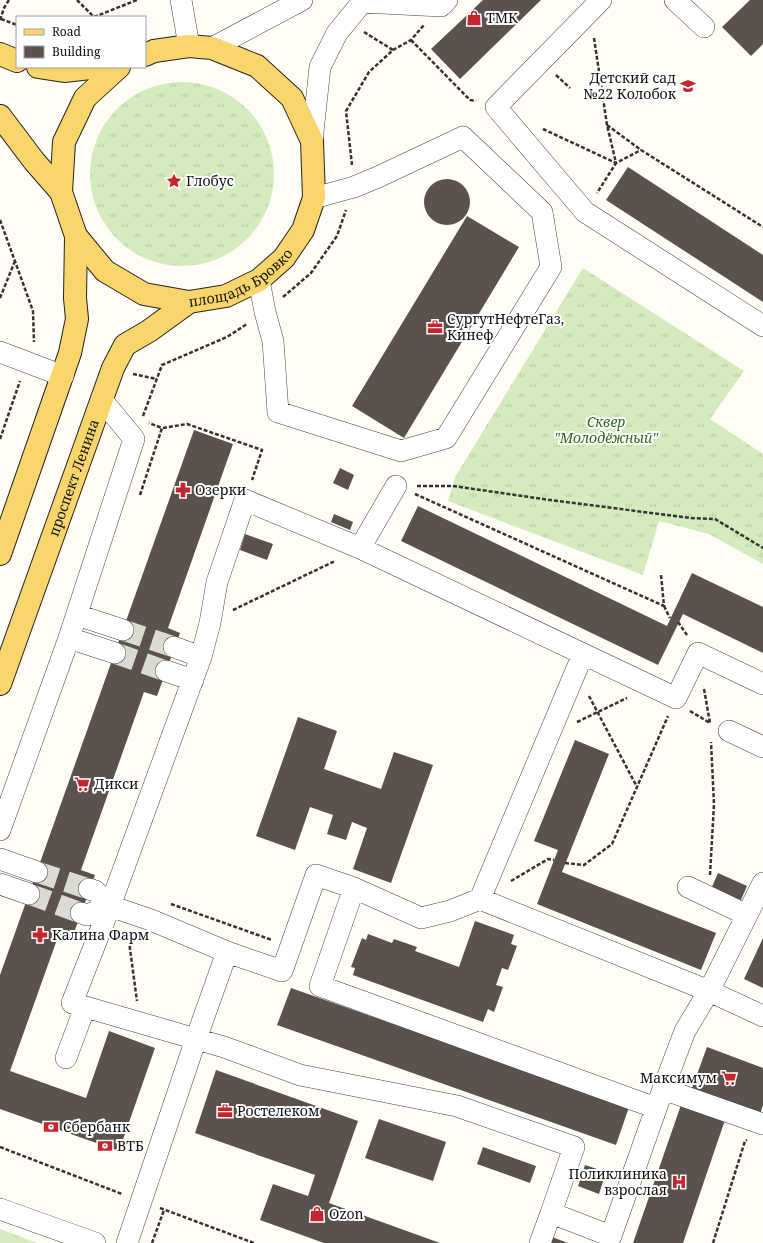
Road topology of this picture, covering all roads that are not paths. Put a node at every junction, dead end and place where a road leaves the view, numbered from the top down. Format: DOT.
graph roads {
  1 [pos="181,0"];
  2 [pos="447,0"];
  3 [pos="675,0"];
  4 [pos="363,1"];
  5 [pos="295,2"];
  6 [pos="595,6"];
  7 [pos="704,27"];
  8 [pos="189,46"];
  9 [pos="212,48"];
  10 [pos="0,54"];
  11 [pos="146,54"];
  12 [pos="16,61"];
  13 [pos="47,68"];
  14 [pos="87,68"];
  15 [pos="118,68"];
  16 [pos="0,116"];
  17 [pos="312,141"];
  18 [pos="61,192"];
  19 [pos="314,198"];
  20 [pos="76,236"];
  21 [pos="259,280"];
  22 [pos="189,302"];
  23 [pos="763,326"];
  24 [pos="0,352"];
  25 [pos="63,376"];
  26 [pos="102,400"];
  27 [pos="396,486"];
  28 [pos="360,548"];
  29 [pos="0,554"];
  30 [pos="77,615"];
  31 [pos="123,630"];
  32 [pos="69,638"];
  33 [pos="174,648"];
  34 [pos="114,653"];
  35 [pos="201,657"];
  36 [pos="580,663"];
  37 [pos="166,670"];
  38 [pos="192,680"];
  39 [pos="0,684"];
  40 [pos="763,684"];
  41 [pos="716,733"];
  42 [pos="763,747"];
  43 [pos="0,830"];
  44 [pos="0,859"];
  45 [pos="37,872"];
  46 [pos="763,883"];
  47 [pos="0,884"];
  48 [pos="688,887"];
  49 [pos="354,888"];
  50 [pos="89,889"];
  51 [pos="29,894"];
  52 [pos="480,900"];
  53 [pos="110,906"];
  54 [pos="81,913"];
  55 [pos="747,915"];
  56 [pos="227,952"];
  57 [pos="709,991"];
  58 [pos="85,1008"];
  59 [pos="763,1016"];
  60 [pos="196,1039"];
  61 [pos="66,1058"];
  62 [pos="659,1098"];
  63 [pos="757,1130"];
  64 [pos="0,1209"];
  65 [pos="551,1213"];
  66 [pos="95,1243"];
  67 [pos="127,1243"];
  68 [pos="540,1243"];
  1 -- 8 [label="street"];
  2 -- 4 [label="street"];
  3 -- 7 [label="street"];
  4 -- 17 [label="street"];
  5 -- 9 [label="street"];
  6 -- 23 [label="street"];
  8 -- 9 [label="main road, площадь Бровко"];
  8 -- 11 [label="main road, площадь Бровко"];
  9 -- 17 [label="main road, площадь Бровко"];
  10 -- 12 [label="main road"];
  13 -- 14 [label="main road"];
  15 -- 18 [label="main road, площадь Бровко"];
  16 -- 18 [label="main road"];
  17 -- 19 [label="main road, площадь Бровко"];
  18 -- 20 [label="main road, площадь Бровко"];
  19 -- 21 [label="main road, площадь Бровко"];
  19 -- 21 [label="street"];
  20 -- 22 [label="main road, площадь Бровко"];
  20 -- 25 [label="main road"];
  21 -- 22 [label="main road, площадь Бровко"];
  22 -- 26 [label="main road, проспект Ленина"];
  24 -- 25 [label="street"];
  25 -- 29 [label="main road"];
  26 -- 30 [label="street"];
  26 -- 39 [label="main road, проспект Ленина"];
  27 -- 28 [label="street"];
  28 -- 35 [label="street"];
  28 -- 36 [label="street"];
  30 -- 31 [label="street"];
  30 -- 32 [label="street"];
  32 -- 34 [label="street"];
  32 -- 43 [label="street"];
  33 -- 35 [label="street"];
  35 -- 38 [label="street"];
  36 -- 40 [label="street"];
  36 -- 52 [label="street"];
  37 -- 38 [label="street"];
  38 -- 53 [label="street"];
  41 -- 42 [label="street"];
  44 -- 45 [label="street"];
  46 -- 55 [label="street"];
  47 -- 51 [label="street"];
  48 -- 55 [label="street"];
  49 -- 52 [label="street"];
  49 -- 56 [label="street"];
  49 -- 62 [label="street"];
  50 -- 53 [label="street"];
  52 -- 57 [label="street"];
  53 -- 54 [label="street"];
  53 -- 56 [label="street"];
  53 -- 58 [label="street"];
  55 -- 57 [label="street"];
  56 -- 60 [label="street"];
  57 -- 59 [label="street"];
  57 -- 62 [label="street"];
  58 -- 60 [label="street"];
  58 -- 61 [label="street"];
  60 -- 65 [label="street"];
  60 -- 67 [label="street"];
  62 -- 63 [label="street"];
  62 -- 65 [label="street"];
  64 -- 66 [label="street"];
  65 -- 68 [label="street"];
}
